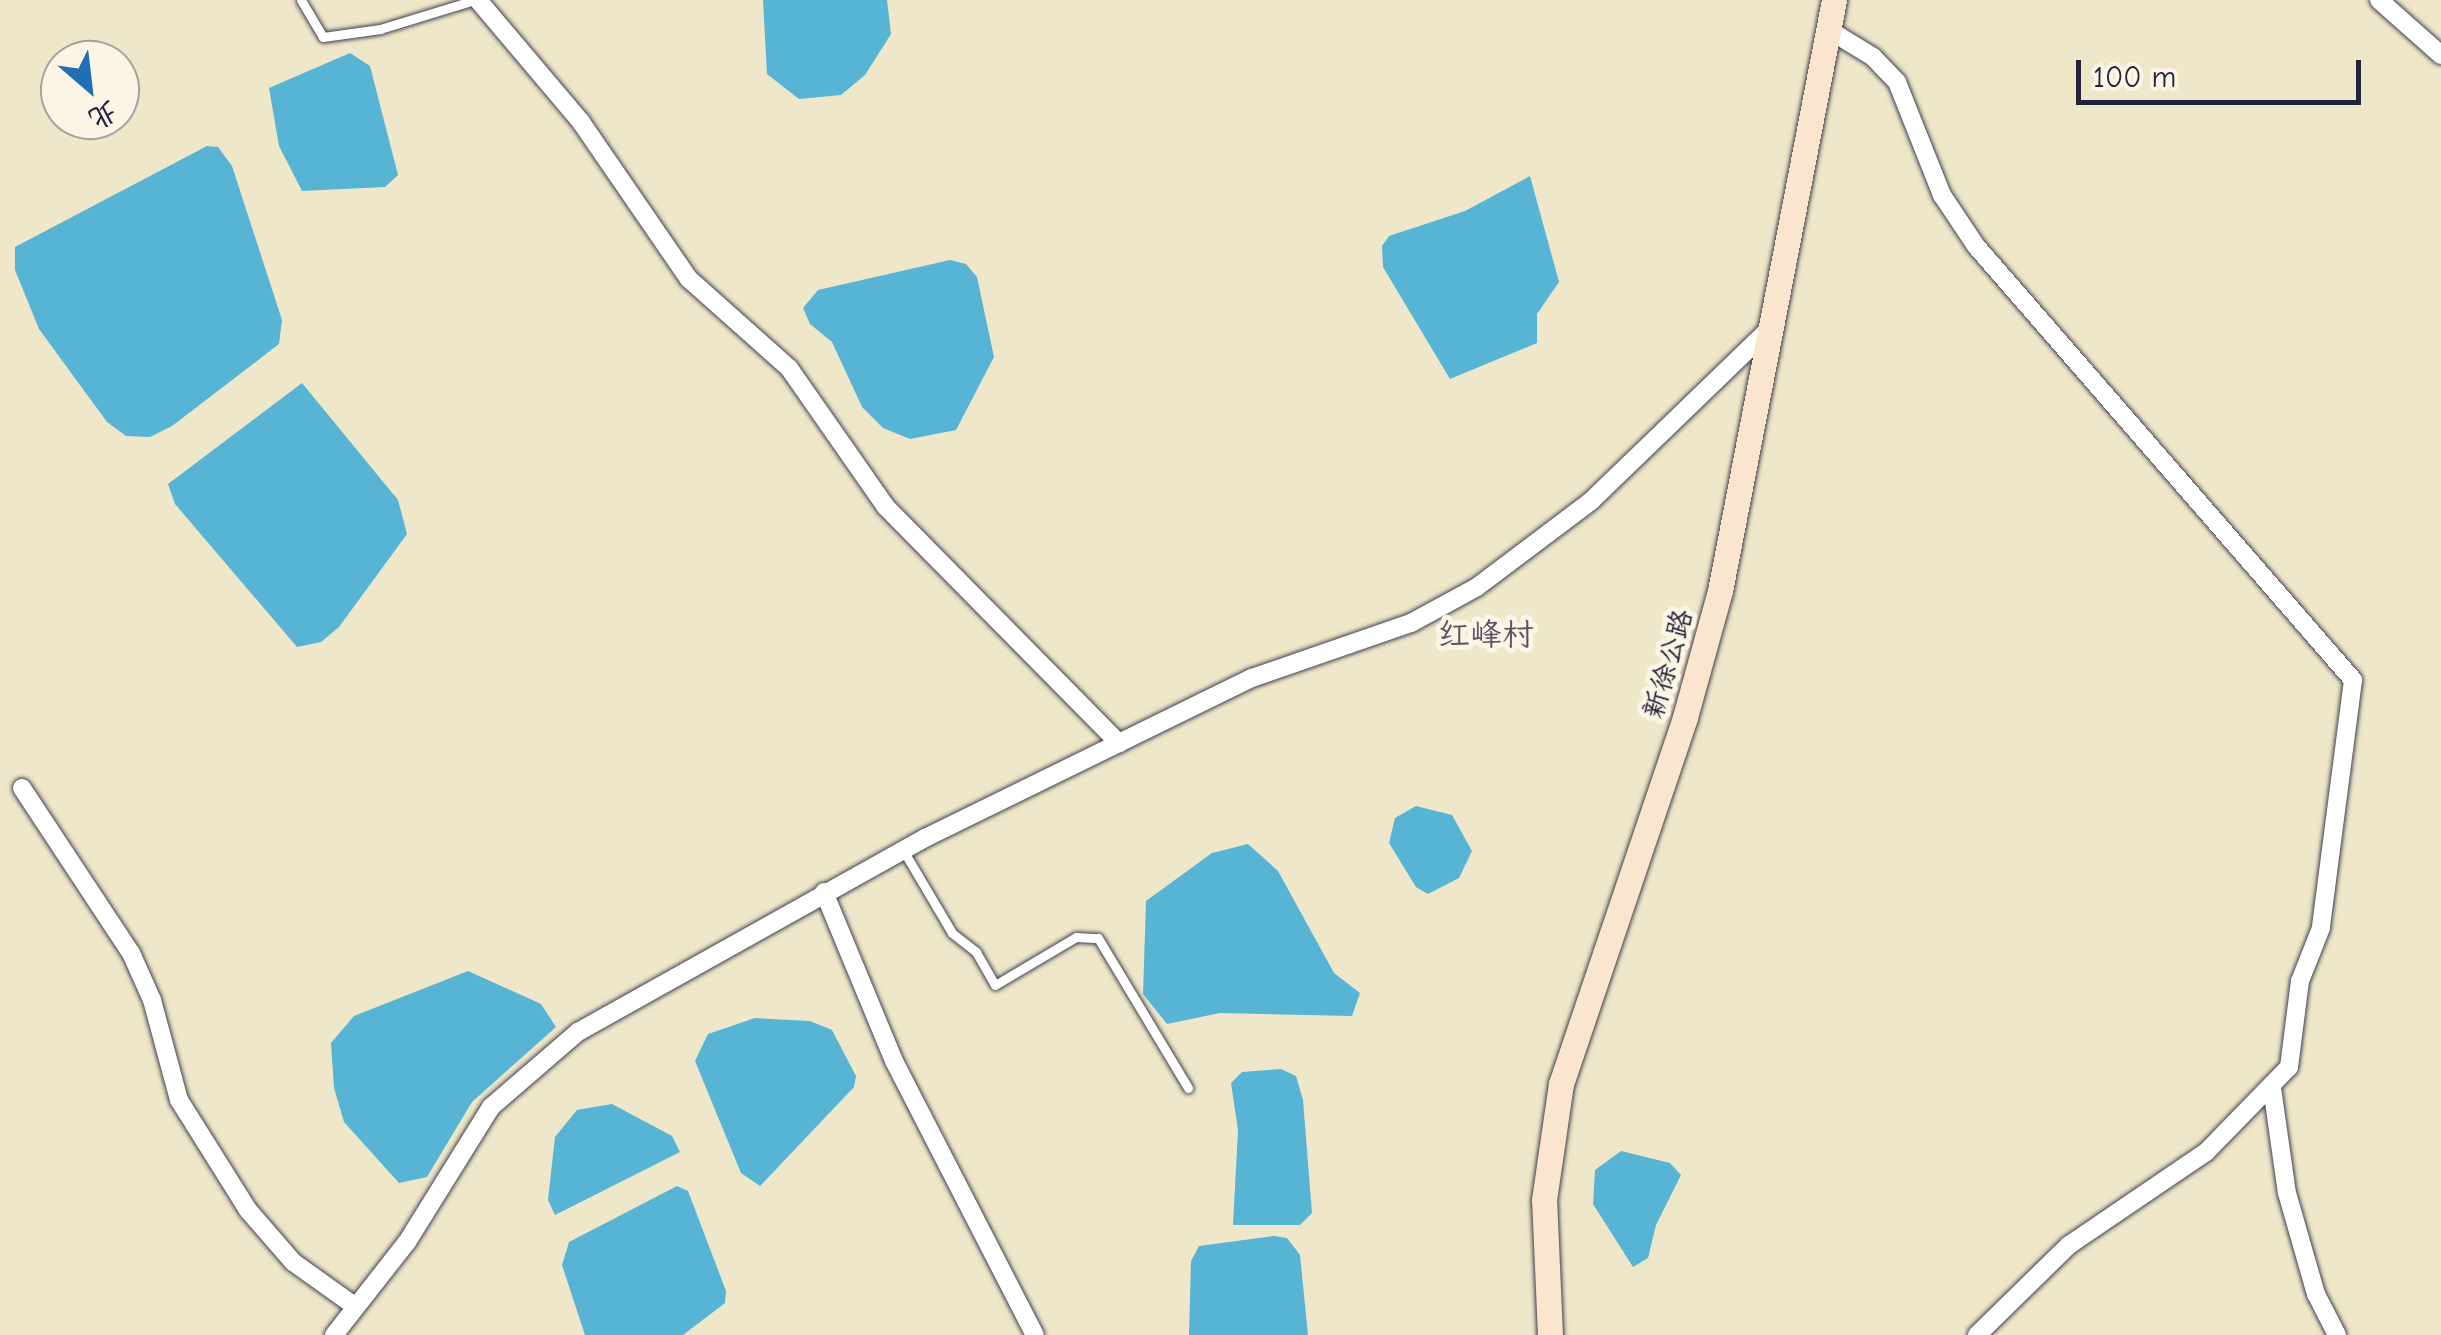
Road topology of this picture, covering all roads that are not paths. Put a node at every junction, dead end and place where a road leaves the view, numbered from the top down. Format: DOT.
graph roads {
  1 [pos="300,0"];
  2 [pos="476,0"];
  3 [pos="2379,0"];
  4 [pos="1827,12"];
  5 [pos="2441,55"];
  6 [pos="1776,322"];
  7 [pos="1118,743"];
  8 [pos="22,788"];
  9 [pos="902,850"];
  10 [pos="824,892"];
  11 [pos="1188,1088"];
  12 [pos="2272,1088"];
  13 [pos="356,1306"];
  14 [pos="334,1335"];
  15 [pos="1035,1335"];
  16 [pos="1550,1335"];
  17 [pos="1977,1335"];
  18 [pos="2337,1335"];
  1 -- 2 [label="lane"];
  2 -- 7 [label="street"];
  3 -- 5 [label="street"];
  4 -- 6 [label="main road, 新徐公路"];
  4 -- 12 [label="street"];
  6 -- 7 [label="street"];
  6 -- 16 [label="main road, 新徐公路"];
  7 -- 9 [label="street"];
  8 -- 13 [label="street"];
  9 -- 10 [label="street"];
  9 -- 11 [label="lane"];
  10 -- 13 [label="street"];
  10 -- 15 [label="street"];
  12 -- 17 [label="street"];
  12 -- 18 [label="street"];
  13 -- 14 [label="street"];
}
